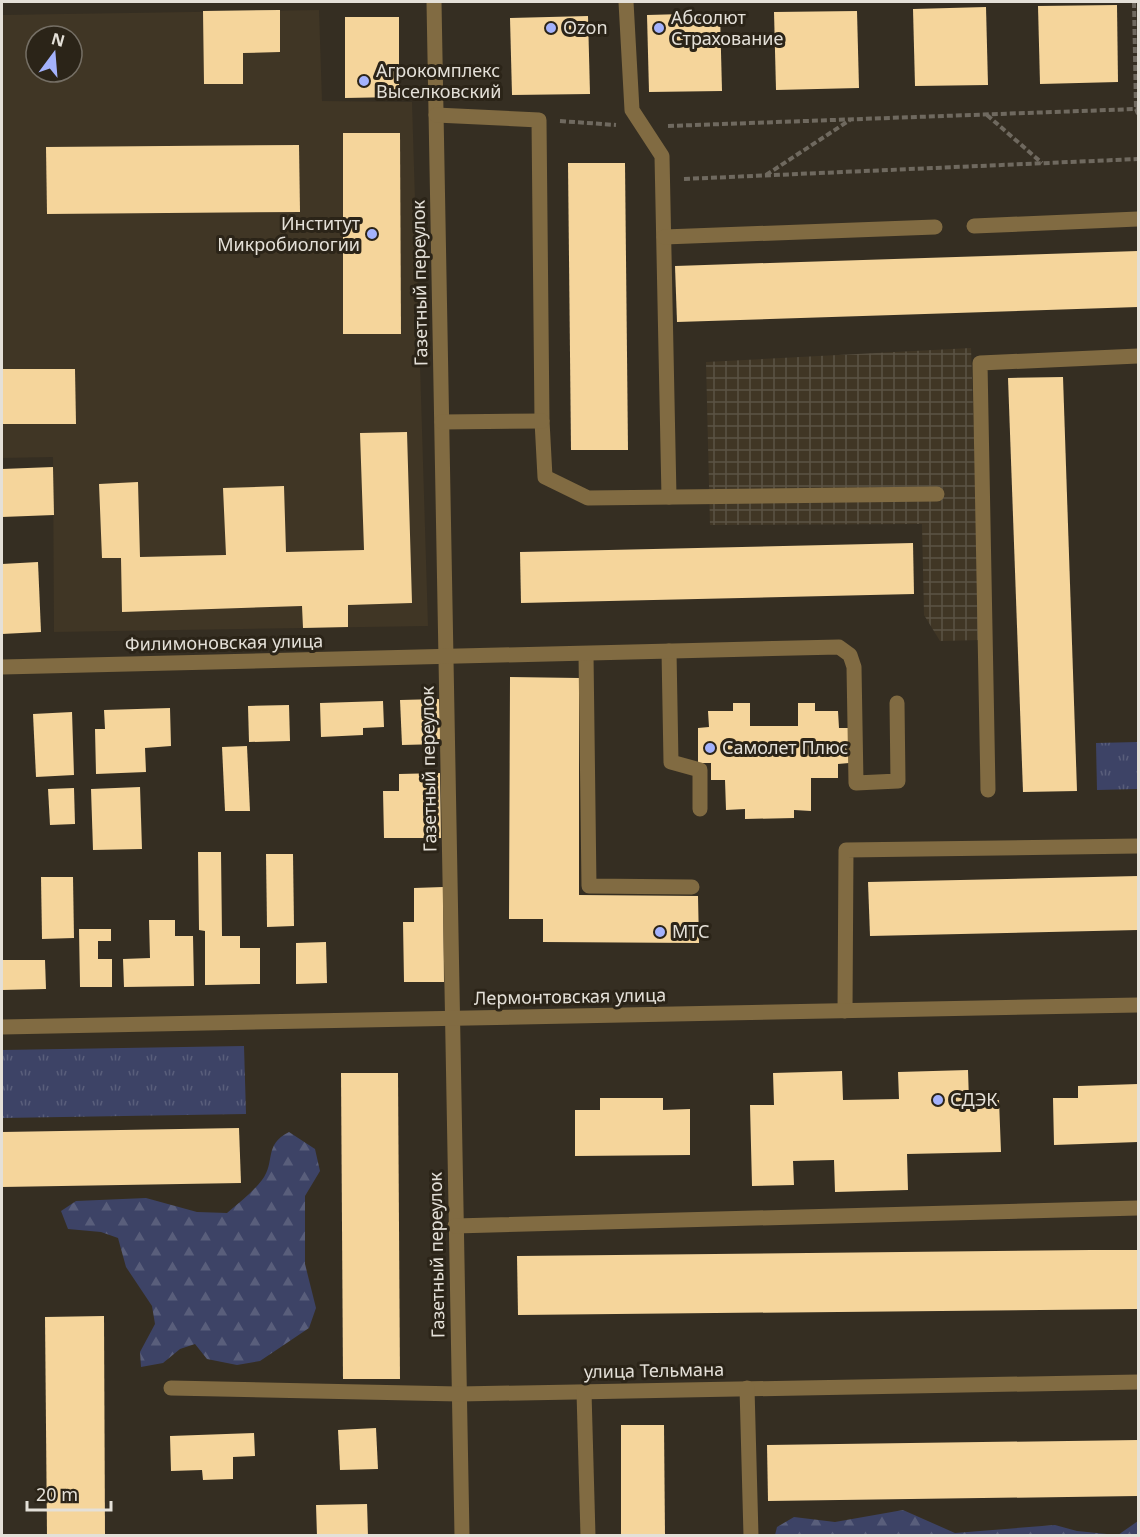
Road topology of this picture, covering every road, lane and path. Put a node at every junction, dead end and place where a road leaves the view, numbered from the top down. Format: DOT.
graph roads {
  1 [pos="434,2"];
  2 [pos="626,2"];
  3 [pos="1134,2"];
  4 [pos="1137,112"];
  5 [pos="436,115"];
  6 [pos="986,115"];
  7 [pos="539,120"];
  8 [pos="851,120"];
  9 [pos="643,127"];
  10 [pos="1138,159"];
  11 [pos="1042,163"];
  12 [pos="764,176"];
  13 [pos="663,180"];
  14 [pos="1138,219"];
  15 [pos="974,226"];
  16 [pos="935,227"];
  17 [pos="664,237"];
  18 [pos="1138,356"];
  19 [pos="542,421"];
  20 [pos="442,422"];
  21 [pos="937,494"];
  22 [pos="669,497"];
  23 [pos="669,651"];
  24 [pos="586,654"];
  25 [pos="447,657"];
  26 [pos="2,667"];
  27 [pos="897,703"];
  28 [pos="988,790"];
  29 [pos="700,809"];
  30 [pos="1138,846"];
  31 [pos="692,886"];
  32 [pos="1138,1005"];
  33 [pos="845,1011"];
  34 [pos="452,1018"];
  35 [pos="2,1027"];
  36 [pos="1138,1208"];
  37 [pos="455,1227"];
  38 [pos="1138,1382"];
  39 [pos="171,1388"];
  40 [pos="747,1389"];
  41 [pos="584,1392"];
  42 [pos="459,1394"];
  43 [pos="462,1536"];
  44 [pos="588,1536"];
  45 [pos="751,1536"];
  1 -- 5 [label="street, Газетный переулок"];
  2 -- 9 [label="street"];
  3 -- 4 [label="path"];
  4 -- 6 [label="path"];
  5 -- 7 [label="street"];
  5 -- 20 [label="street, Газетный переулок"];
  6 -- 8 [label="path"];
  6 -- 11 [label="path"];
  7 -- 9 [label="path"];
  7 -- 19 [label="street"];
  8 -- 9 [label="path"];
  8 -- 12 [label="path"];
  9 -- 13 [label="street"];
  10 -- 11 [label="path"];
  11 -- 12 [label="path"];
  12 -- 13 [label="path"];
  13 -- 17 [label="street"];
  14 -- 15 [label="street"];
  16 -- 17 [label="street"];
  17 -- 22 [label="street"];
  18 -- 28 [label="street"];
  19 -- 20 [label="street"];
  19 -- 22 [label="street"];
  20 -- 25 [label="street, Газетный переулок"];
  21 -- 22 [label="street"];
  23 -- 24 [label="street, Филимоновская улица"];
  23 -- 27 [label="street, Филимоновская улица"];
  23 -- 29 [label="street"];
  24 -- 25 [label="street, Филимоновская улица"];
  24 -- 31 [label="street"];
  25 -- 26 [label="street, Филимоновская улица"];
  25 -- 34 [label="street, Газетный переулок"];
  30 -- 33 [label="street"];
  32 -- 33 [label="street, Лермонтовская улица"];
  33 -- 34 [label="street, Лермонтовская улица"];
  34 -- 35 [label="street, Лермонтовская улица"];
  34 -- 37 [label="street, Газетный переулок"];
  36 -- 37 [label="street"];
  37 -- 42 [label="street, Газетный переулок"];
  38 -- 40 [label="street, улица Тельмана"];
  39 -- 42 [label="street, улица Тельмана"];
  40 -- 41 [label="street, улица Тельмана"];
  40 -- 45 [label="street"];
  41 -- 42 [label="street, улица Тельмана"];
  41 -- 44 [label="street"];
  42 -- 43 [label="street, Газетный переулок"];
}
